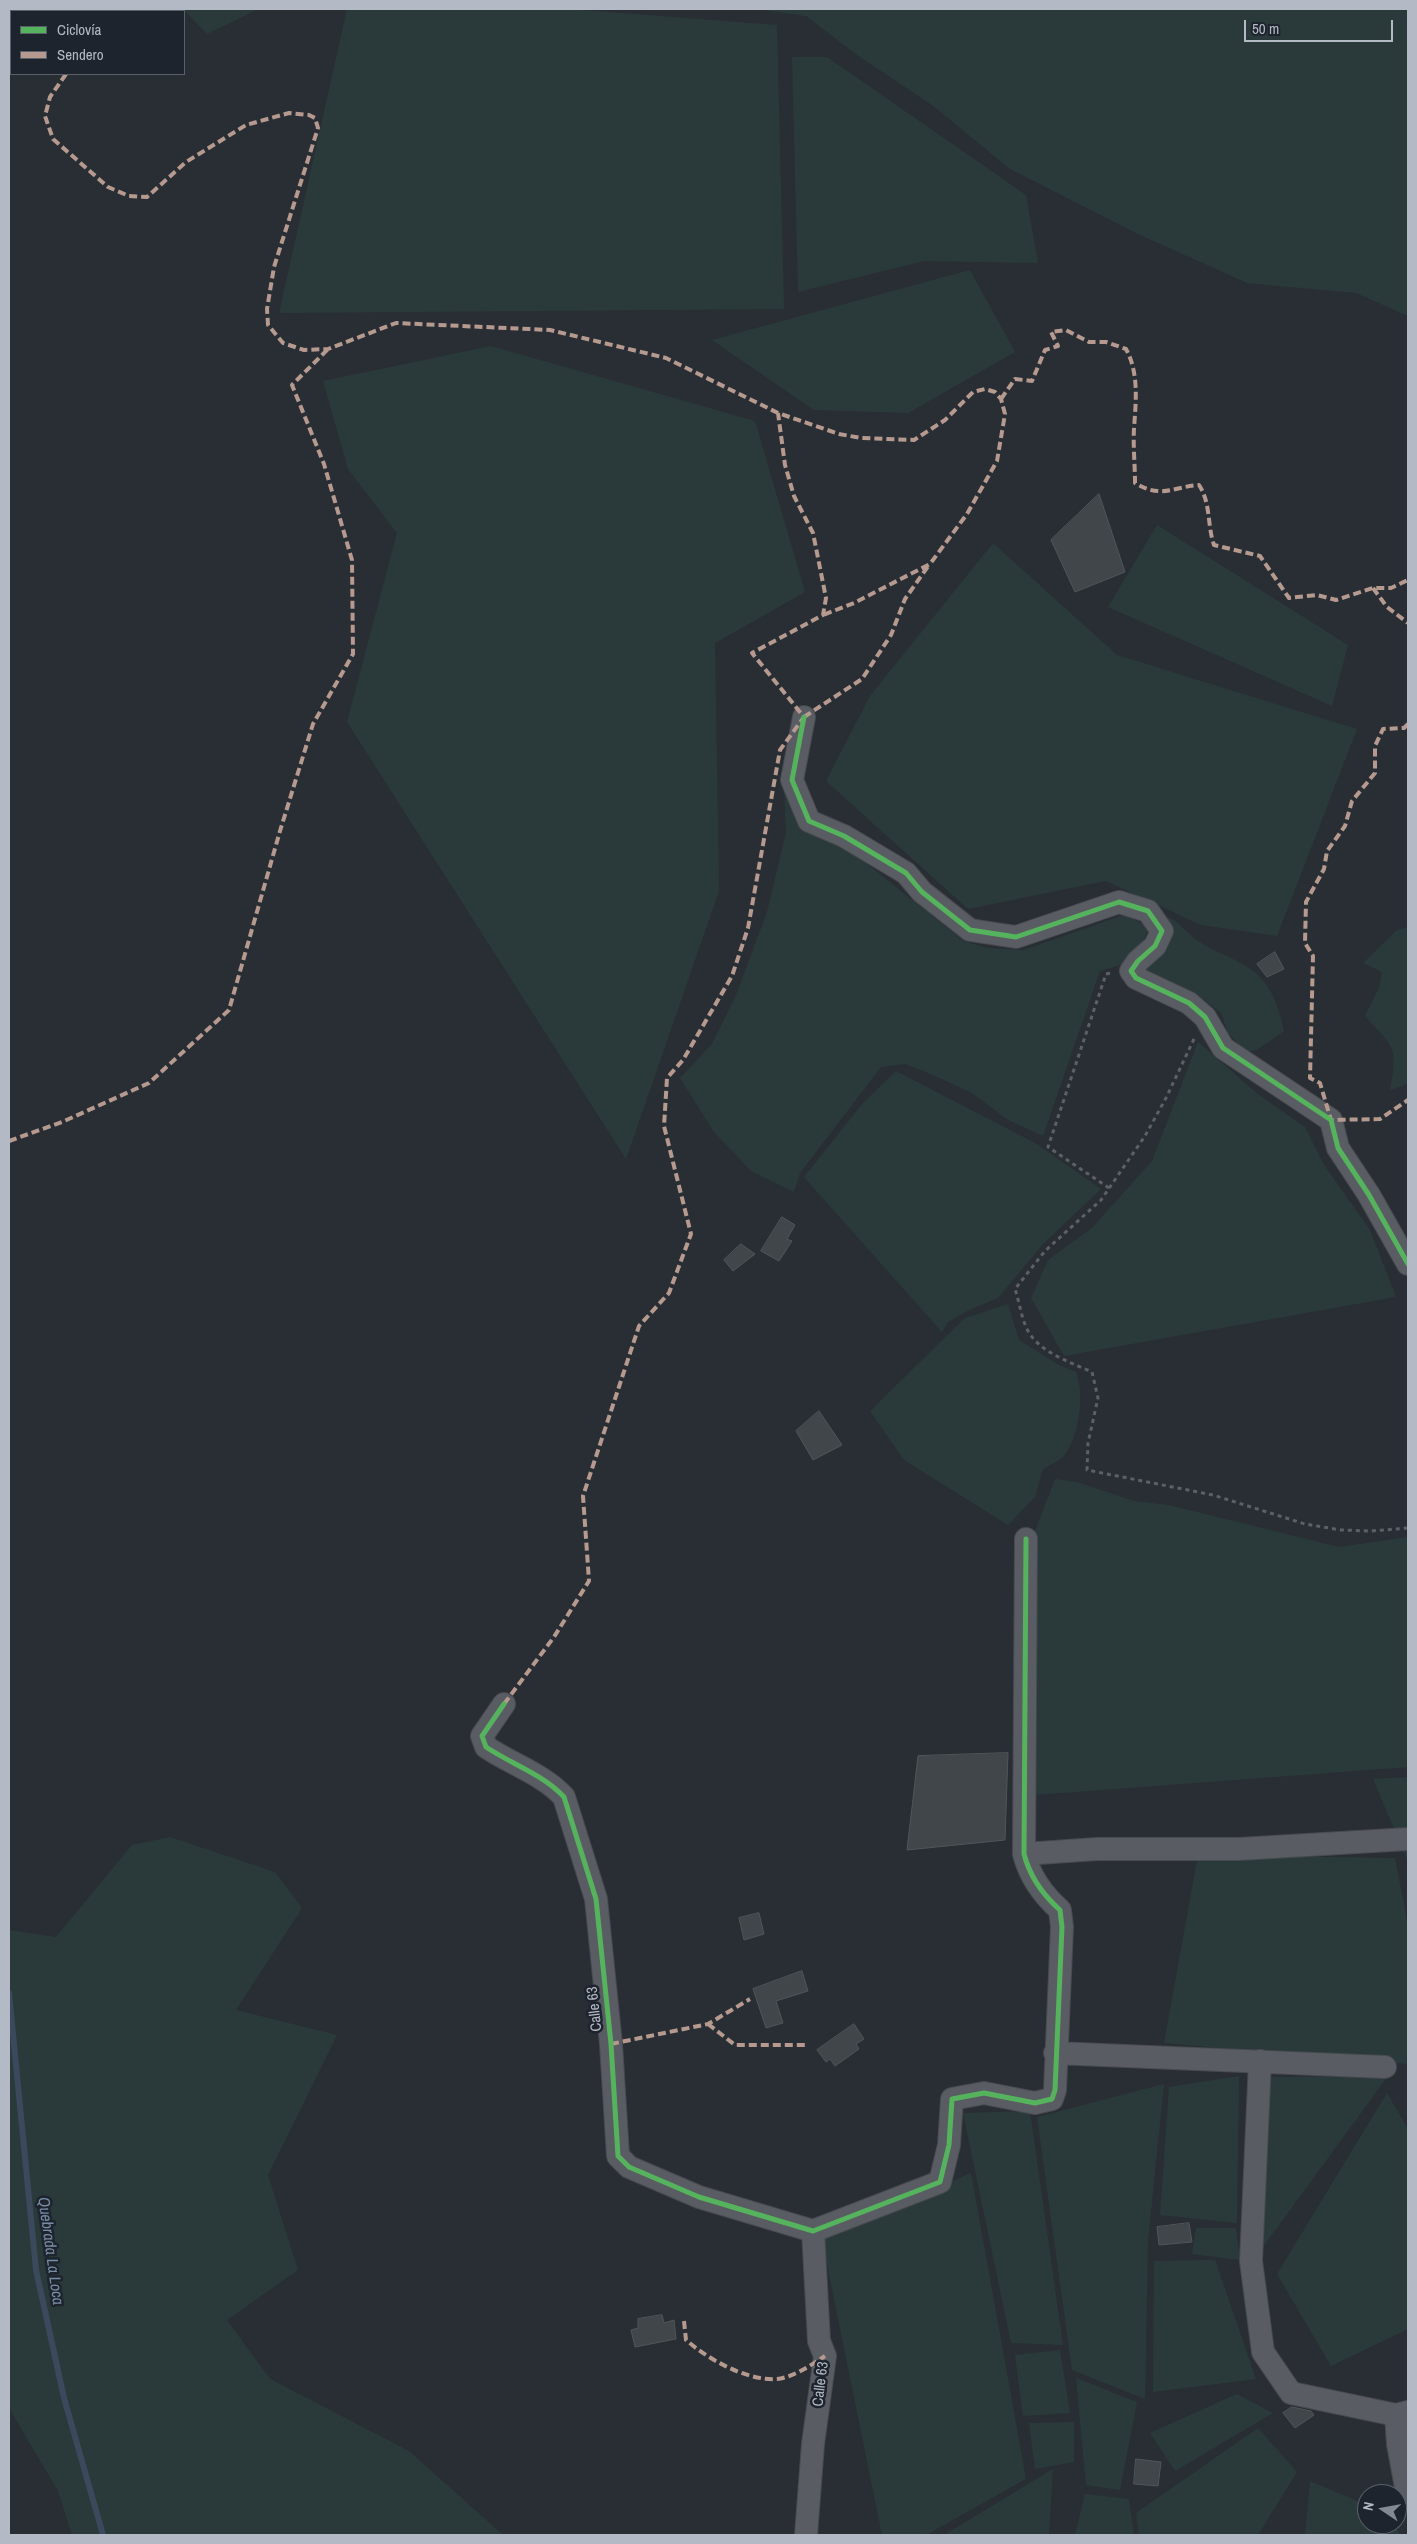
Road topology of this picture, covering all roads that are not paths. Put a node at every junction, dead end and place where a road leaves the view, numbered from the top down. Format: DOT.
graph roads {
  1 [pos="804,717"];
  2 [pos="1408,1264"];
  3 [pos="1026,1539"];
  4 [pos="504,1704"];
  5 [pos="1408,1838"];
  6 [pos="1024,1854"];
  7 [pos="1055,2053"];
  8 [pos="1260,2061"];
  9 [pos="1385,2067"];
  10 [pos="813,2231"];
  11 [pos="1402,2413"];
  12 [pos="1408,2498"];
  13 [pos="806,2535"];
  1 -- 2 [label="street"];
  3 -- 6 [label="street"];
  4 -- 10 [label="street, Calle 63"];
  5 -- 6 [label="street"];
  6 -- 7 [label="street"];
  7 -- 8 [label="street"];
  7 -- 10 [label="street"];
  8 -- 9 [label="street"];
  8 -- 11 [label="street"];
  10 -- 13 [label="street, Calle 63"];
  11 -- 12 [label="street"];
}
